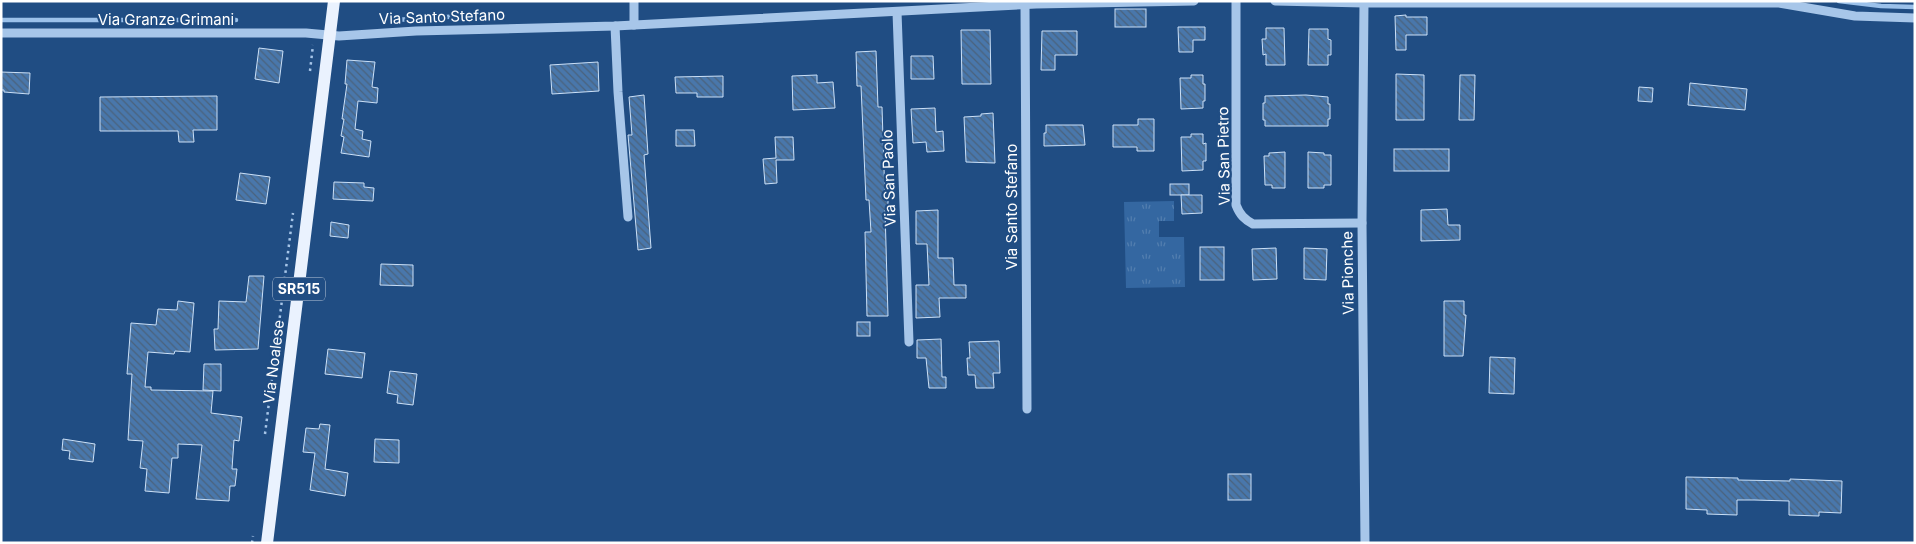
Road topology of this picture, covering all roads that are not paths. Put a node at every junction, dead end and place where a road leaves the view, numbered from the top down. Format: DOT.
graph roads {
  1 [pos="334,1"];
  2 [pos="634,1"];
  3 [pos="1194,1"];
  4 [pos="1236,1"];
  5 [pos="1275,1"];
  6 [pos="1054,2"];
  7 [pos="1364,3"];
  8 [pos="1025,5"];
  9 [pos="897,12"];
  10 [pos="1915,18"];
  11 [pos="634,25"];
  12 [pos="615,26"];
  13 [pos="1,33"];
  14 [pos="330,36"];
  15 [pos="628,217"];
  16 [pos="1362,223"];
  17 [pos="909,342"];
  18 [pos="1027,409"];
  19 [pos="267,543"];
  20 [pos="1365,543"];
  1 -- 14 [label="main road, Via Noalese"];
  2 -- 11 [label="street"];
  3 -- 6 [label="street, Via Santo Stefano"];
  4 -- 16 [label="street, Via San Pietro"];
  5 -- 7 [label="street"];
  6 -- 8 [label="street, Via Santo Stefano"];
  7 -- 10 [label="street"];
  7 -- 16 [label="street, Via Pionche"];
  8 -- 9 [label="street, Via Santo Stefano"];
  8 -- 18 [label="street, Via Santo Stefano"];
  9 -- 11 [label="street, Via Santo Stefano"];
  9 -- 17 [label="street, Via San Paolo"];
  11 -- 12 [label="street, Via Santo Stefano"];
  12 -- 14 [label="street, Via Santo Stefano"];
  12 -- 15 [label="street"];
  13 -- 14 [label="street, Via Granze Grimani"];
  14 -- 19 [label="main road, Via Noalese / SR515"];
  16 -- 20 [label="street, Via Pionche"];
}
